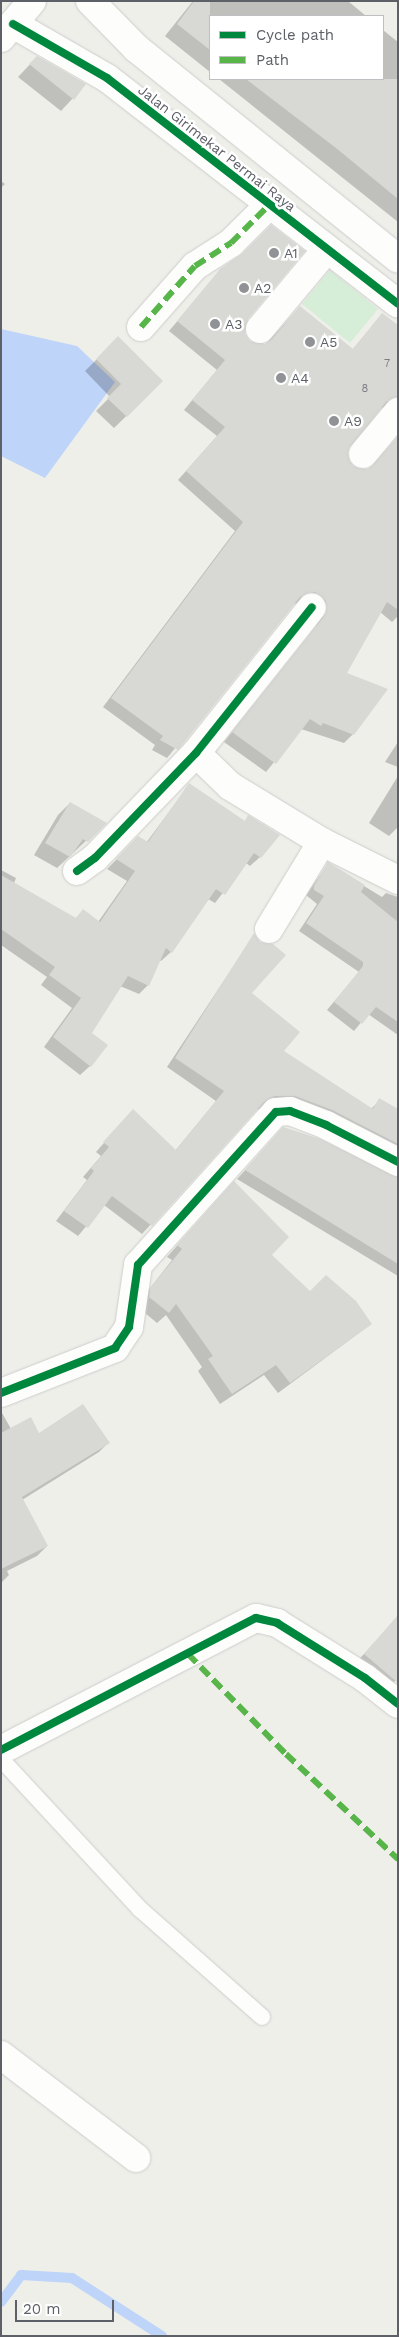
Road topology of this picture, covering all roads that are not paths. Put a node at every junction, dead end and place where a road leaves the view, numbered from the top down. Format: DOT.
graph roads {
  1 [pos="32,1"];
  2 [pos="90,1"];
  3 [pos="7,31"];
  4 [pos="270,204"];
  5 [pos="327,249"];
  6 [pos="398,259"];
  7 [pos="394,294"];
  8 [pos="141,327"];
  9 [pos="260,329"];
  10 [pos="398,412"];
  11 [pos="363,454"];
  12 [pos="312,607"];
  13 [pos="196,754"];
  14 [pos="322,842"];
  15 [pos="77,871"];
  16 [pos="398,880"];
  17 [pos="269,929"];
  18 [pos="398,1162"];
  19 [pos="1,1393"];
  20 [pos="398,1704"];
  21 [pos="1,1750"];
  22 [pos="1,1759"];
  23 [pos="262,2017"];
  24 [pos="1,2055"];
  25 [pos="136,2158"];
  1 -- 3 [label="street"];
  2 -- 6 [label="street, Jalan Girimekar Permai Raya"];
  3 -- 4 [label="street, Jalan Girimekar Permai Raya"];
  4 -- 5 [label="street, Jalan Girimekar Permai Raya"];
  4 -- 8 [label="street"];
  5 -- 7 [label="street, Jalan Girimekar Permai Raya"];
  5 -- 9 [label="street"];
  10 -- 11 [label="street"];
  12 -- 13 [label="street"];
  13 -- 14 [label="street"];
  13 -- 15 [label="street"];
  14 -- 16 [label="street"];
  14 -- 17 [label="street"];
  18 -- 19 [label="street"];
  20 -- 21 [label="street"];
  22 -- 23 [label="lane"];
  24 -- 25 [label="street"];
}
